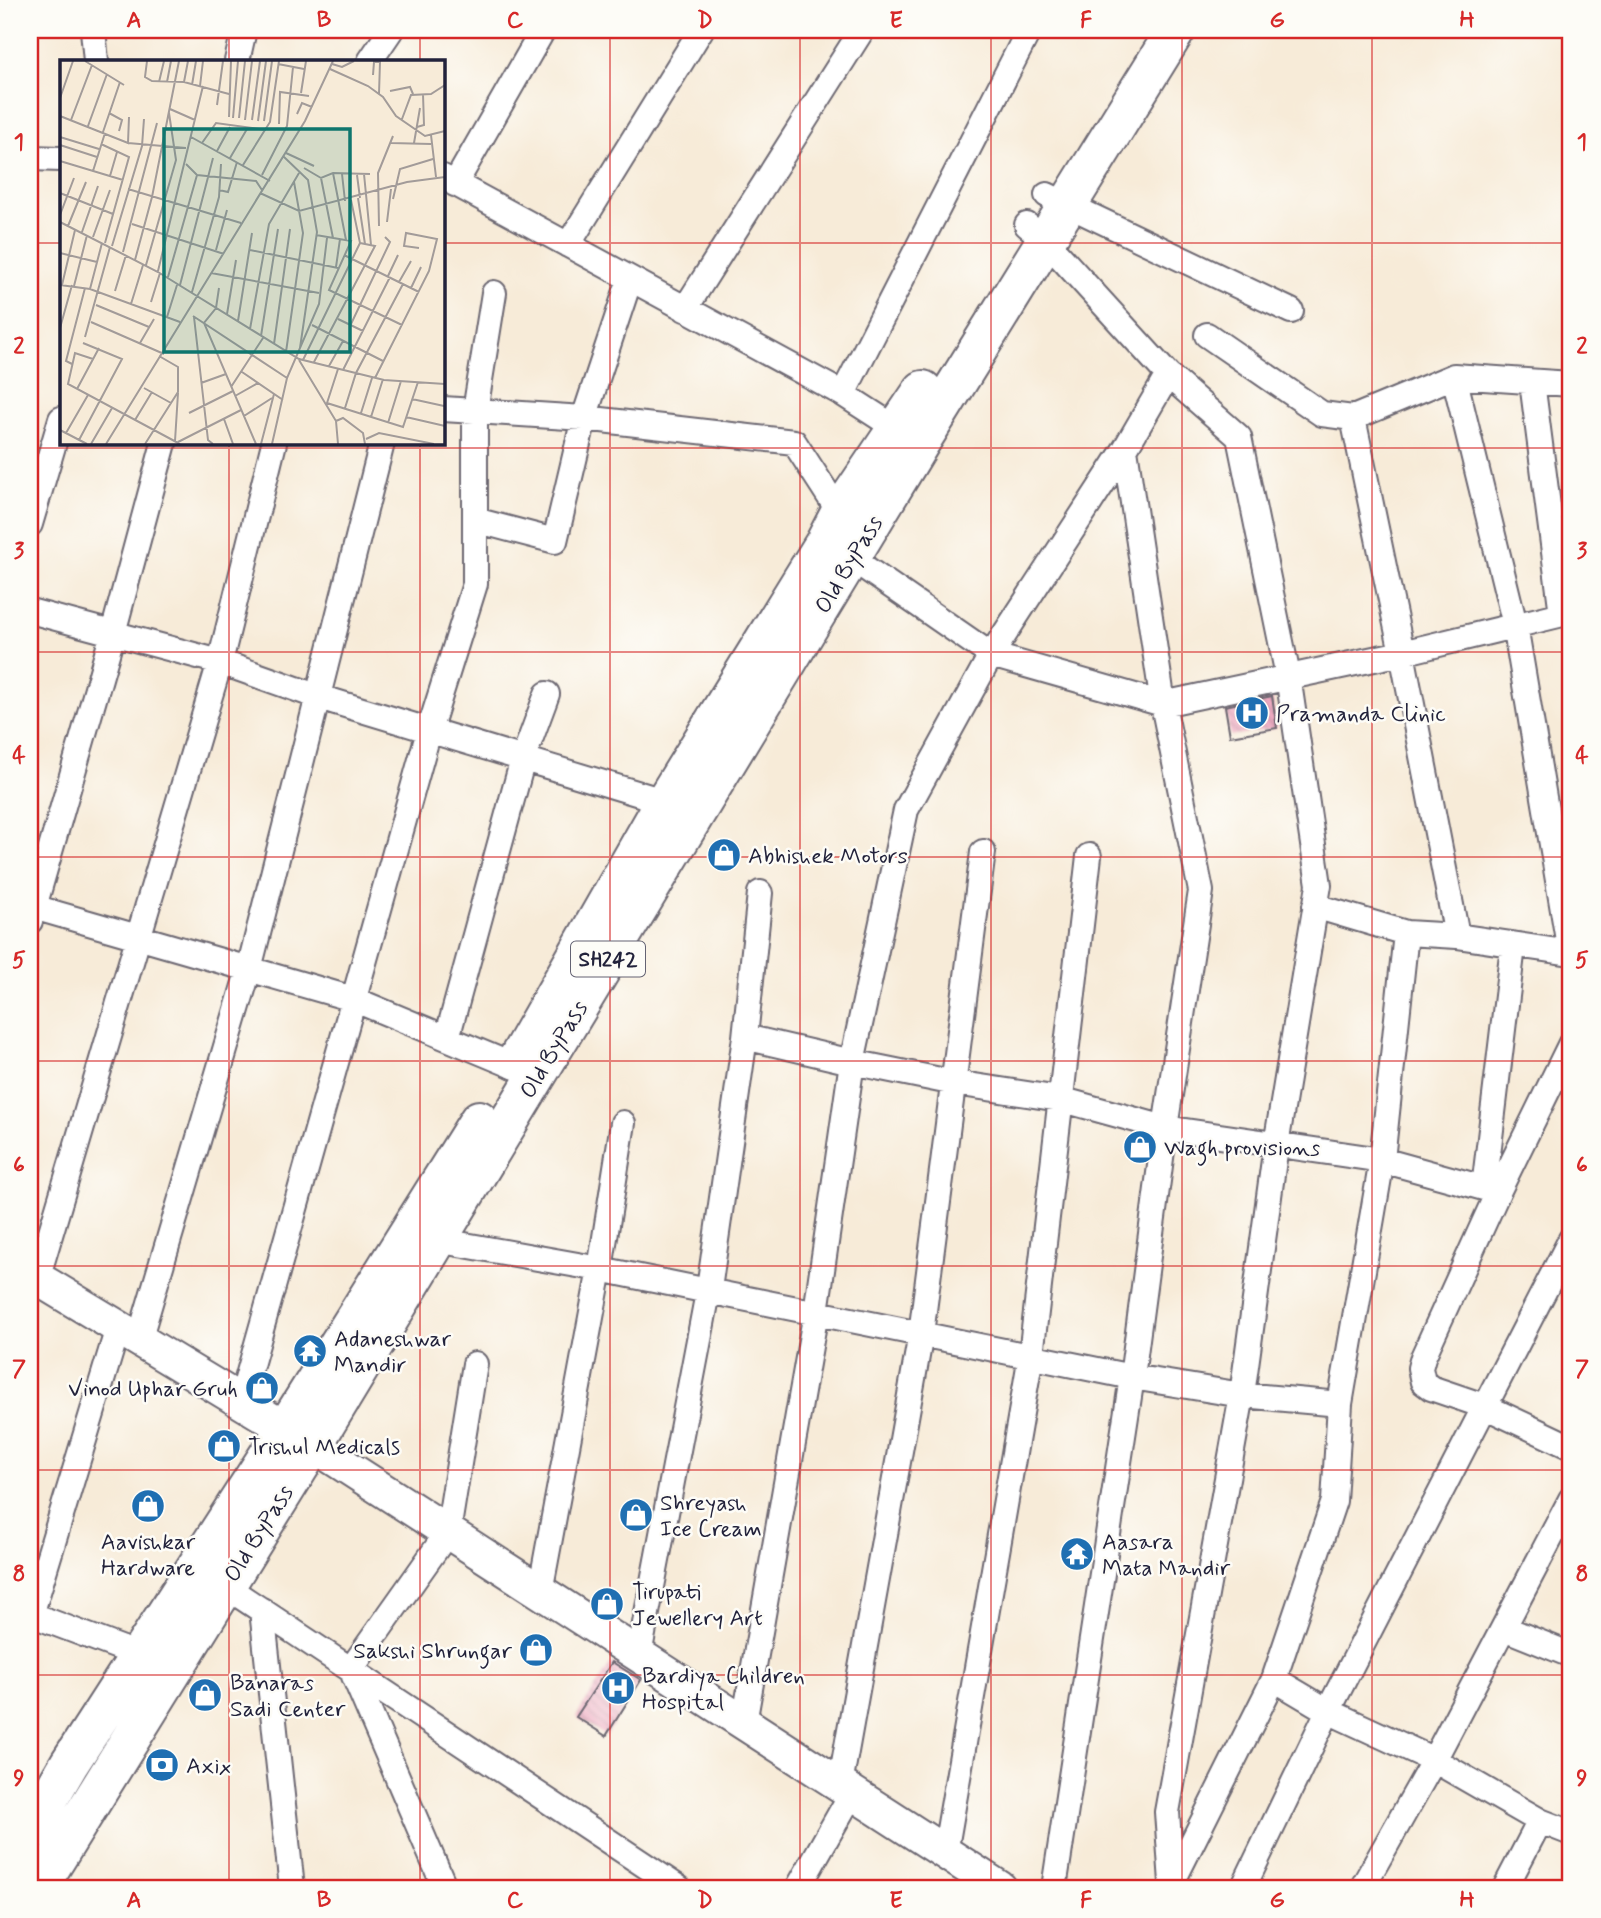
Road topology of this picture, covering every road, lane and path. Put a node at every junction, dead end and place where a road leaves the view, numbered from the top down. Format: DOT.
graph roads {
  1 [pos="93,30"];
  2 [pos="244,30"];
  3 [pos="391,30"];
  4 [pos="543,30"];
  5 [pos="701,30"];
  6 [pos="862,30"];
  7 [pos="1030,30"];
  8 [pos="1153,30"];
  9 [pos="1176,30"];
  10 [pos="96,60"];
  11 [pos="237,60"];
  12 [pos="371,60"];
  13 [pos="30,158"];
  14 [pos="60,159"];
  15 [pos="449,181"];
  16 [pos="1047,216"];
  17 [pos="568,245"];
  18 [pos="630,279"];
  19 [pos="494,293"];
  20 [pos="685,309"];
  21 [pos="1290,311"];
  22 [pos="1207,335"];
  23 [pos="1168,375"];
  24 [pos="1454,376"];
  25 [pos="1532,382"];
  26 [pos="1571,384"];
  27 [pos="843,394"];
  28 [pos="444,409"];
  29 [pos="475,411"];
  30 [pos="584,418"];
  31 [pos="1353,418"];
  32 [pos="60,422"];
  33 [pos="909,437"];
  34 [pos="164,444"];
  35 [pos="274,444"];
  36 [pos="382,444"];
  37 [pos="1125,449"];
  38 [pos="475,520"];
  39 [pos="30,524"];
  40 [pos="845,537"];
  41 [pos="30,611"];
  42 [pos="1567,613"];
  43 [pos="1515,625"];
  44 [pos="113,633"];
  45 [pos="1402,653"];
  46 [pos="991,655"];
  47 [pos="220,662"];
  48 [pos="1288,676"];
  49 [pos="547,694"];
  50 [pos="319,697"];
  51 [pos="1163,704"];
  52 [pos="429,731"];
  53 [pos="523,759"];
  54 [pos="681,806"];
  55 [pos="983,852"];
  56 [pos="1089,856"];
  57 [pos="760,893"];
  58 [pos="1315,906"];
  59 [pos="31,911"];
  60 [pos="1406,933"];
  61 [pos="1457,936"];
  62 [pos="139,938"];
  63 [pos="1513,946"];
  64 [pos="1570,953"];
  65 [pos="249,969"];
  66 [pos="353,999"];
  67 [pos="745,1037"];
  68 [pos="447,1038"];
  69 [pos="1571,1043"];
  70 [pos="852,1062"];
  71 [pos="525,1071"];
  72 [pos="955,1083"];
  73 [pos="1563,1083"];
  74 [pos="1060,1099"];
  75 [pos="623,1123"];
  76 [pos="1165,1128"];
  77 [pos="1276,1145"];
  78 [pos="1382,1160"];
  79 [pos="1491,1190"];
  80 [pos="422,1237"];
  81 [pos="1571,1238"];
  82 [pos="600,1269"];
  83 [pos="34,1277"];
  84 [pos="708,1291"];
  85 [pos="816,1312"];
  86 [pos="128,1334"];
  87 [pos="921,1334"];
  88 [pos="1031,1356"];
  89 [pos="475,1364"];
  90 [pos="1132,1377"];
  91 [pos="1242,1395"];
  92 [pos="241,1401"];
  93 [pos="1340,1404"];
  94 [pos="1484,1406"];
  95 [pos="299,1437"];
  96 [pos="1571,1447"];
  97 [pos="1571,1499"];
  98 [pos="449,1532"];
  99 [pos="225,1586"];
  100 [pos="540,1592"];
  101 [pos="262,1610"];
  102 [pos="30,1614"];
  103 [pos="1504,1628"];
  104 [pos="1571,1655"];
  105 [pos="139,1656"];
  106 [pos="639,1656"];
  107 [pos="351,1669"];
  108 [pos="1274,1679"];
  109 [pos="1328,1711"];
  110 [pos="744,1723"];
  111 [pos="1434,1760"];
  112 [pos="846,1789"];
  113 [pos="1540,1821"];
  114 [pos="30,1831"];
  115 [pos="1571,1833"];
  116 [pos="945,1853"];
  117 [pos="1171,1886"];
  118 [pos="38,1888"];
  119 [pos="292,1888"];
  120 [pos="445,1888"];
  121 [pos="679,1888"];
  122 [pos="798,1888"];
  123 [pos="1000,1888"];
  124 [pos="1054,1888"];
  125 [pos="1243,1888"];
  126 [pos="1362,1888"];
  127 [pos="1505,1888"];
  1 -- 10 [label="street"];
  2 -- 11 [label="street"];
  3 -- 12 [label="street"];
  4 -- 15 [label="street"];
  5 -- 17 [label="street"];
  6 -- 20 [label="street"];
  7 -- 27 [label="street"];
  8 -- 16 [label="main road, Old ByPass / SH242"];
  9 -- 16 [label="main road, Old ByPass / SH242"];
  13 -- 14 [label="street"];
  15 -- 17 [label="street"];
  16 -- 21 [label="street"];
  16 -- 23 [label="street"];
  16 -- 33 [label="main road, Old ByPass / SH242"];
  17 -- 18 [label="street"];
  18 -- 20 [label="street"];
  18 -- 30 [label="street"];
  19 -- 29 [label="street"];
  20 -- 27 [label="street"];
  22 -- 31 [label="street"];
  23 -- 37 [label="street"];
  23 -- 48 [label="street"];
  24 -- 25 [label="street"];
  24 -- 31 [label="street"];
  24 -- 43 [label="street"];
  25 -- 26 [label="street"];
  25 -- 42 [label="street"];
  27 -- 33 [label="street"];
  28 -- 29 [label="street"];
  29 -- 30 [label="street"];
  29 -- 38 [label="street"];
  30 -- 38 [label="street"];
  30 -- 40 [label="street"];
  31 -- 45 [label="street"];
  32 -- 39 [label="street"];
  33 -- 40 [label="main road, Old ByPass / SH242"];
  34 -- 44 [label="street"];
  35 -- 47 [label="street"];
  36 -- 50 [label="street"];
  37 -- 46 [label="street"];
  37 -- 51 [label="street"];
  38 -- 52 [label="street"];
  40 -- 46 [label="street"];
  40 -- 54 [label="main road, Old ByPass / SH242"];
  41 -- 44 [label="street"];
  42 -- 43 [label="street"];
  43 -- 45 [label="street"];
  43 -- 64 [label="street"];
  44 -- 47 [label="street"];
  44 -- 59 [label="street"];
  45 -- 48 [label="street"];
  45 -- 61 [label="street"];
  46 -- 51 [label="street"];
  46 -- 70 [label="street"];
  47 -- 50 [label="street"];
  47 -- 62 [label="street"];
  48 -- 51 [label="street"];
  48 -- 58 [label="street"];
  49 -- 53 [label="street"];
  50 -- 52 [label="street"];
  50 -- 65 [label="street"];
  51 -- 76 [label="street"];
  52 -- 53 [label="street"];
  52 -- 66 [label="street"];
  53 -- 54 [label="street"];
  53 -- 68 [label="street"];
  54 -- 71 [label="main road, Old ByPass / SH242"];
  55 -- 72 [label="street"];
  56 -- 74 [label="street"];
  57 -- 67 [label="street"];
  58 -- 60 [label="street"];
  58 -- 77 [label="street"];
  59 -- 62 [label="street"];
  60 -- 61 [label="street"];
  60 -- 78 [label="street"];
  61 -- 63 [label="street"];
  62 -- 65 [label="street"];
  62 -- 83 [label="street"];
  63 -- 64 [label="street"];
  63 -- 79 [label="street"];
  65 -- 66 [label="street"];
  65 -- 86 [label="street"];
  66 -- 68 [label="street"];
  66 -- 92 [label="street"];
  67 -- 70 [label="street"];
  67 -- 84 [label="street"];
  68 -- 71 [label="street"];
  69 -- 73 [label="street"];
  70 -- 72 [label="street"];
  70 -- 85 [label="street"];
  71 -- 80 [label="main road, Old ByPass / SH242"];
  72 -- 74 [label="street"];
  72 -- 87 [label="street"];
  73 -- 79 [label="street"];
  74 -- 76 [label="street"];
  74 -- 88 [label="street"];
  75 -- 82 [label="street"];
  76 -- 77 [label="street"];
  76 -- 90 [label="street"];
  77 -- 78 [label="street"];
  77 -- 91 [label="street"];
  78 -- 79 [label="street"];
  78 -- 93 [label="street"];
  79 -- 94 [label="street"];
  80 -- 82 [label="street"];
  80 -- 95 [label="main road, Old ByPass / SH242"];
  81 -- 94 [label="street"];
  82 -- 84 [label="street"];
  82 -- 100 [label="street"];
  83 -- 86 [label="main road"];
  84 -- 85 [label="street"];
  84 -- 106 [label="street"];
  85 -- 87 [label="street"];
  85 -- 110 [label="street"];
  86 -- 92 [label="main road"];
  86 -- 102 [label="street"];
  87 -- 88 [label="street"];
  87 -- 112 [label="street"];
  88 -- 90 [label="street"];
  88 -- 116 [label="street"];
  89 -- 98 [label="street"];
  90 -- 91 [label="street"];
  90 -- 124 [label="street"];
  91 -- 93 [label="street"];
  91 -- 117 [label="street"];
  92 -- 95 [label="main road"];
  93 -- 108 [label="street"];
  94 -- 96 [label="street"];
  94 -- 109 [label="street"];
  95 -- 98 [label="main road"];
  95 -- 99 [label="main road, Old ByPass / SH242"];
  95 -- 105 [label="main road, Old ByPass / SH242"];
  97 -- 103 [label="street"];
  98 -- 100 [label="main road"];
  98 -- 107 [label="street"];
  99 -- 101 [label="street"];
  99 -- 118 [label="main road, Old ByPass / SH242"];
  100 -- 106 [label="main road"];
  101 -- 107 [label="street"];
  101 -- 119 [label="street"];
  102 -- 105 [label="street"];
  103 -- 104 [label="street"];
  103 -- 111 [label="street"];
  105 -- 114 [label="main road, Old ByPass / SH242"];
  106 -- 110 [label="main road"];
  107 -- 120 [label="street"];
  107 -- 121 [label="street"];
  108 -- 109 [label="street"];
  108 -- 117 [label="street"];
  109 -- 111 [label="street"];
  109 -- 125 [label="street"];
  110 -- 112 [label="main road"];
  111 -- 113 [label="street"];
  111 -- 126 [label="street"];
  112 -- 116 [label="main road"];
  112 -- 122 [label="street"];
  113 -- 115 [label="street"];
  113 -- 127 [label="street"];
  116 -- 123 [label="main road"];
}
